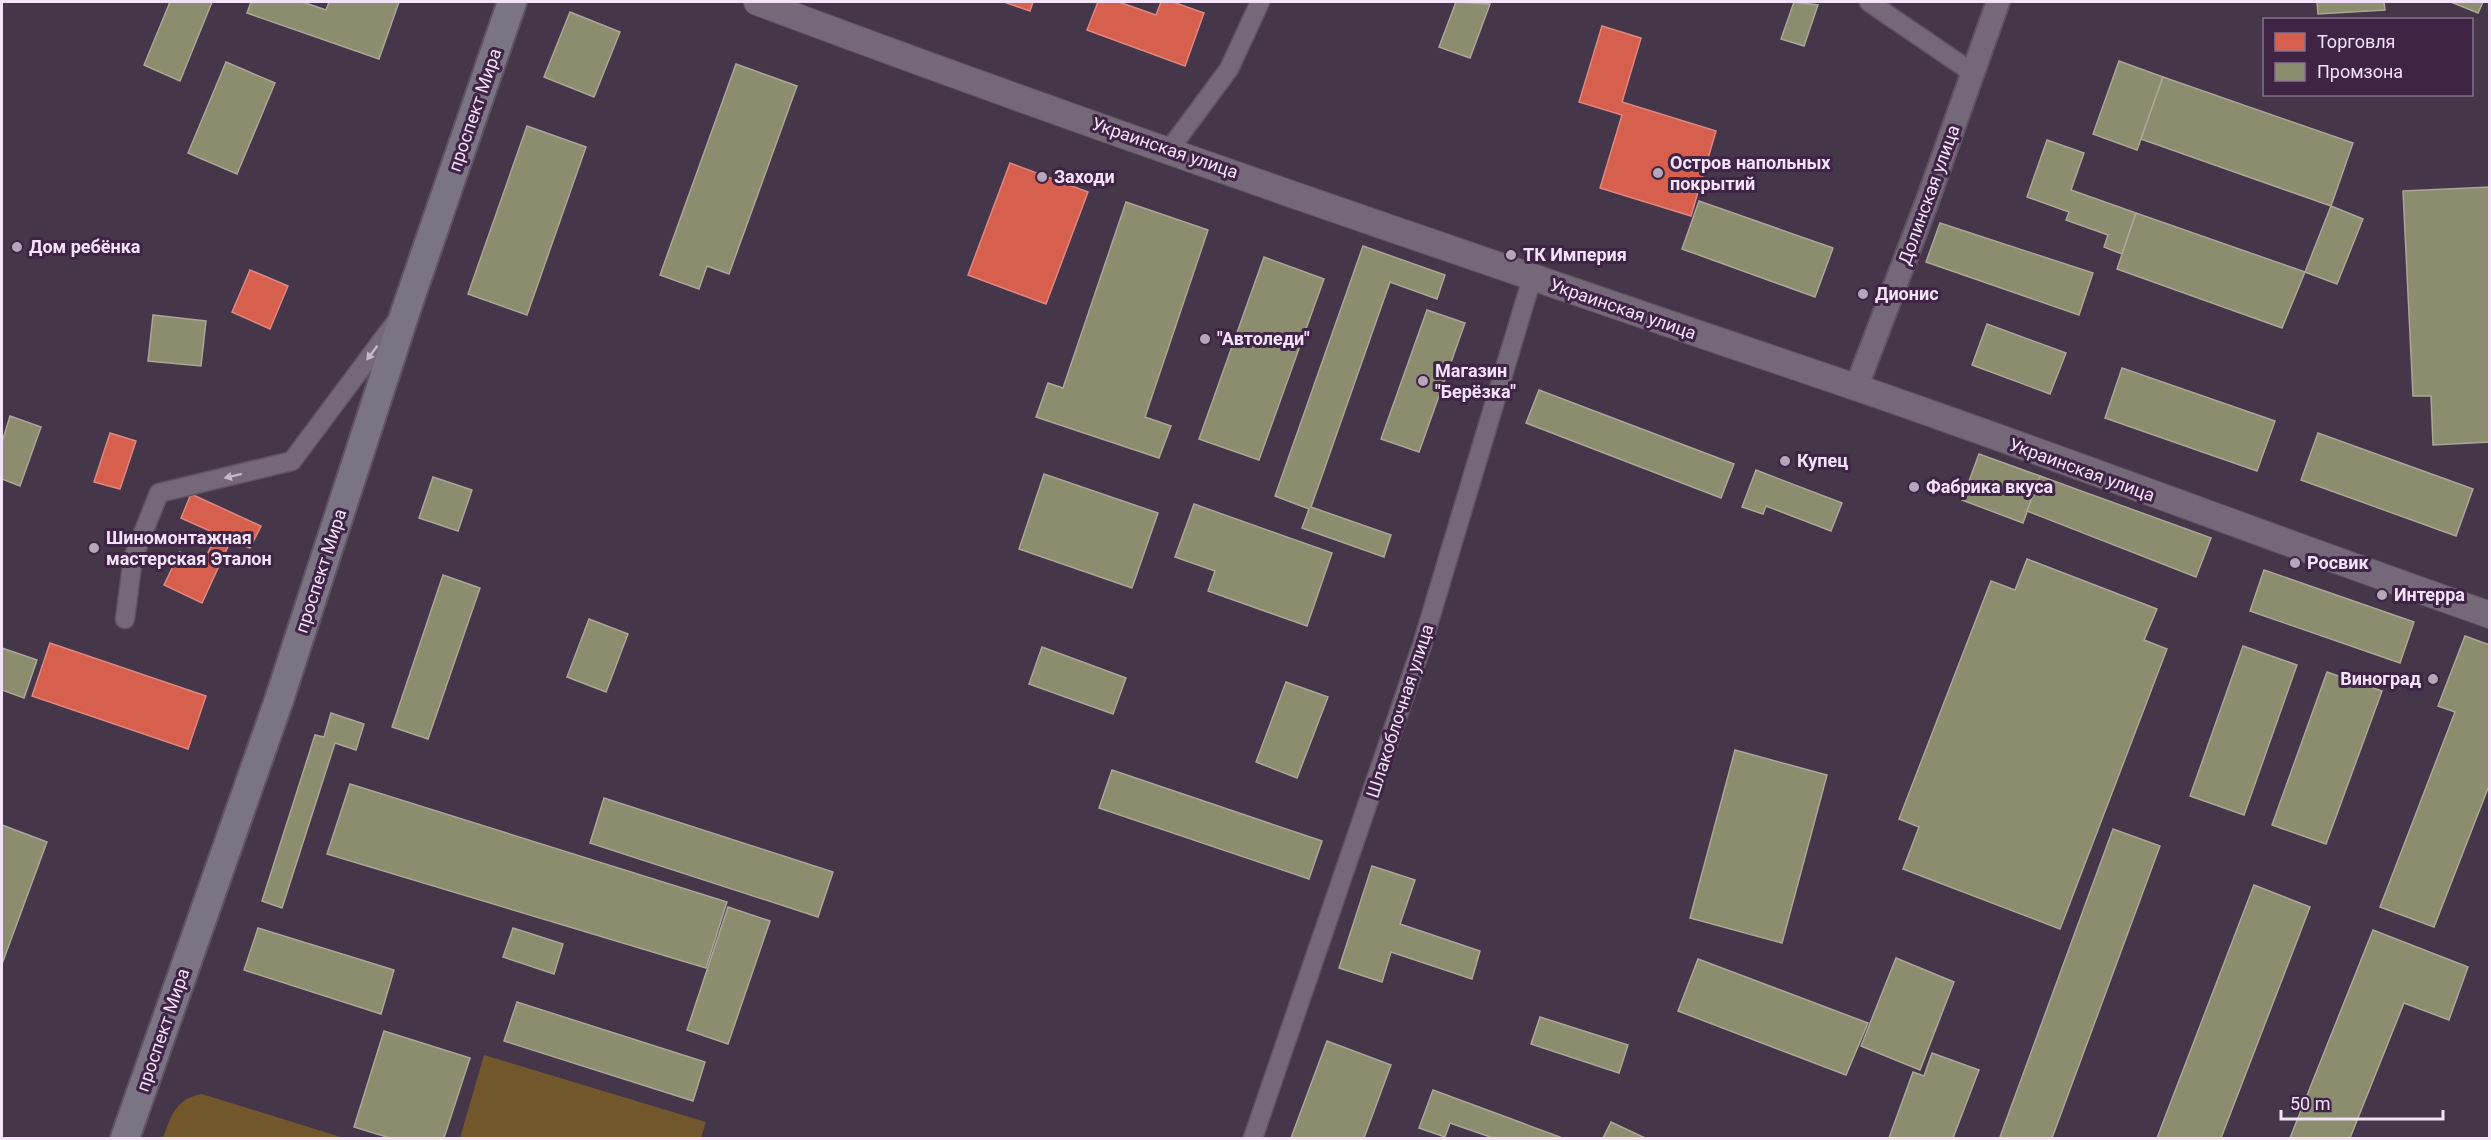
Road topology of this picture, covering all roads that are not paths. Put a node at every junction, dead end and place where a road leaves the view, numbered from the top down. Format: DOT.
graph roads {
  1 [pos="512,2"];
  2 [pos="757,2"];
  3 [pos="1260,2"];
  4 [pos="1869,2"];
  5 [pos="1998,2"];
  6 [pos="1974,73"];
  7 [pos="1169,150"];
  8 [pos="1532,278"];
  9 [pos="407,307"];
  10 [pos="1856,388"];
  11 [pos="2490,615"];
  12 [pos="125,619"];
  13 [pos="125,1138"];
  14 [pos="1253,1138"];
  1 -- 9 [label="main road, проспект Мира"];
  2 -- 7 [label="main road, Украинская улица"];
  3 -- 7 [label="street"];
  4 -- 6 [label="street"];
  5 -- 6 [label="street, Долинская улица"];
  6 -- 10 [label="street, Долинская улица"];
  7 -- 8 [label="main road, Украинская улица"];
  8 -- 10 [label="main road, Украинская улица"];
  8 -- 14 [label="street, Шлакоблочная улица"];
  9 -- 12 [label="street, one-way"];
  9 -- 13 [label="main road, проспект Мира"];
  10 -- 11 [label="main road, Украинская улица"];
}
